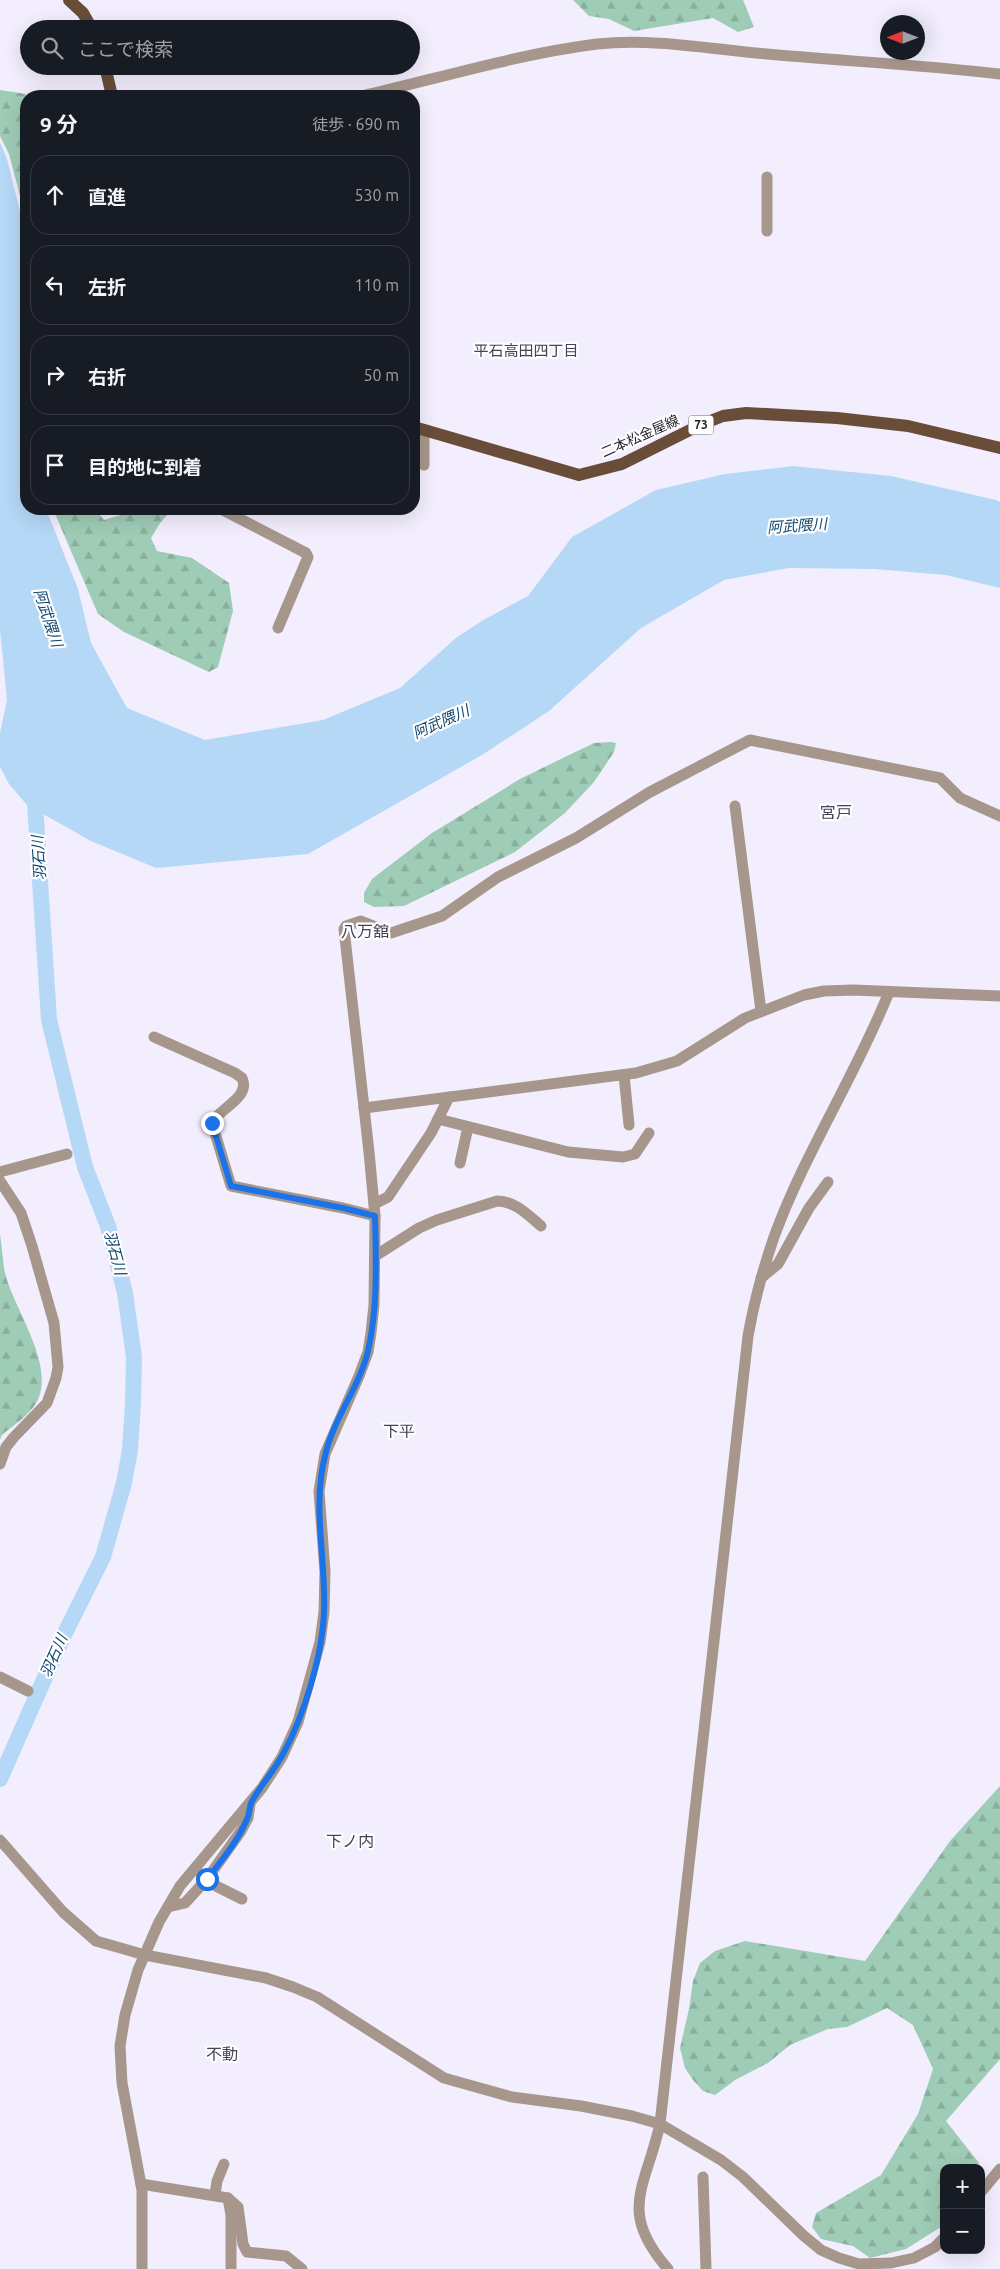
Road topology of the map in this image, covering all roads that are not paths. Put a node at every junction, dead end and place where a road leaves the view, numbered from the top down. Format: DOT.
graph roads {
  1 [pos="69,0"];
  2 [pos="87,20"];
  3 [pos="1000,74"];
  4 [pos="107,75"];
  5 [pos="111,90"];
  6 [pos="388,90"];
  7 [pos="768,177"];
  8 [pos="767,231"];
  9 [pos="420,429"];
  10 [pos="420,436"];
  11 [pos="1000,448"];
  12 [pos="424,465"];
  13 [pos="233,515"];
  14 [pos="278,628"];
  15 [pos="735,806"];
  16 [pos="1000,816"];
  17 [pos="889,992"];
  18 [pos="1000,996"];
  19 [pos="761,1011"];
  20 [pos="154,1037"];
  21 [pos="624,1075"];
  22 [pos="449,1097"];
  23 [pos="364,1108"];
  24 [pos="438,1119"];
  25 [pos="629,1125"];
  26 [pos="468,1127"];
  27 [pos="649,1133"];
  28 [pos="67,1154"];
  29 [pos="460,1163"];
  30 [pos="0,1172"];
  31 [pos="0,1181"];
  32 [pos="828,1182"];
  33 [pos="374,1210"];
  34 [pos="541,1226"];
  35 [pos="375,1256"];
  36 [pos="761,1278"];
  37 [pos="0,1464"];
  38 [pos="0,1677"];
  39 [pos="28,1691"];
  40 [pos="251,1802"];
  41 [pos="0,1840"];
  42 [pos="194,1868"];
  43 [pos="207,1879"];
  44 [pos="242,1899"];
  45 [pos="168,1907"];
  46 [pos="145,1955"];
  47 [pos="660,2124"];
  48 [pos="224,2164"];
  49 [pos="1000,2169"];
  50 [pos="702,2177"];
  51 [pos="141,2184"];
  52 [pos="985,2187"];
  53 [pos="215,2195"];
  54 [pos="228,2198"];
  55 [pos="940,2242"];
  56 [pos="858,2267"];
  57 [pos="142,2269"];
  58 [pos="231,2269"];
  59 [pos="302,2269"];
  60 [pos="668,2269"];
  61 [pos="706,2269"];
  1 -- 2 [label="main road"];
  3 -- 6 [label="street"];
  4 -- 5 [label="main road"];
  7 -- 8 [label="street"];
  9 -- 11 [label="main road, 二本松金屋線 / 73"];
  10 -- 12 [label="street"];
  13 -- 14 [label="street"];
  15 -- 19 [label="street"];
  16 -- 23 [label="street"];
  17 -- 18 [label="street"];
  17 -- 19 [label="street"];
  17 -- 36 [label="street"];
  19 -- 21 [label="street"];
  20 -- 33 [label="street"];
  21 -- 22 [label="street"];
  21 -- 25 [label="street"];
  22 -- 23 [label="street"];
  22 -- 24 [label="street"];
  23 -- 33 [label="street"];
  24 -- 26 [label="street"];
  24 -- 33 [label="street"];
  26 -- 27 [label="street"];
  26 -- 29 [label="street"];
  28 -- 30 [label="street"];
  31 -- 37 [label="street"];
  32 -- 36 [label="street"];
  33 -- 35 [label="street"];
  34 -- 35 [label="street"];
  35 -- 40 [label="street"];
  36 -- 47 [label="street"];
  38 -- 39 [label="street"];
  40 -- 42 [label="street"];
  40 -- 43 [label="street"];
  41 -- 46 [label="street"];
  42 -- 43 [label="street"];
  42 -- 45 [label="street"];
  43 -- 44 [label="street"];
  43 -- 45 [label="street"];
  45 -- 46 [label="street"];
  46 -- 47 [label="street"];
  46 -- 51 [label="street"];
  47 -- 56 [label="street"];
  47 -- 60 [label="street"];
  48 -- 53 [label="street"];
  49 -- 52 [label="street"];
  50 -- 61 [label="street"];
  51 -- 53 [label="street"];
  51 -- 57 [label="street"];
  53 -- 54 [label="street"];
  54 -- 58 [label="street"];
  54 -- 59 [label="street"];
  55 -- 56 [label="street"];
}
